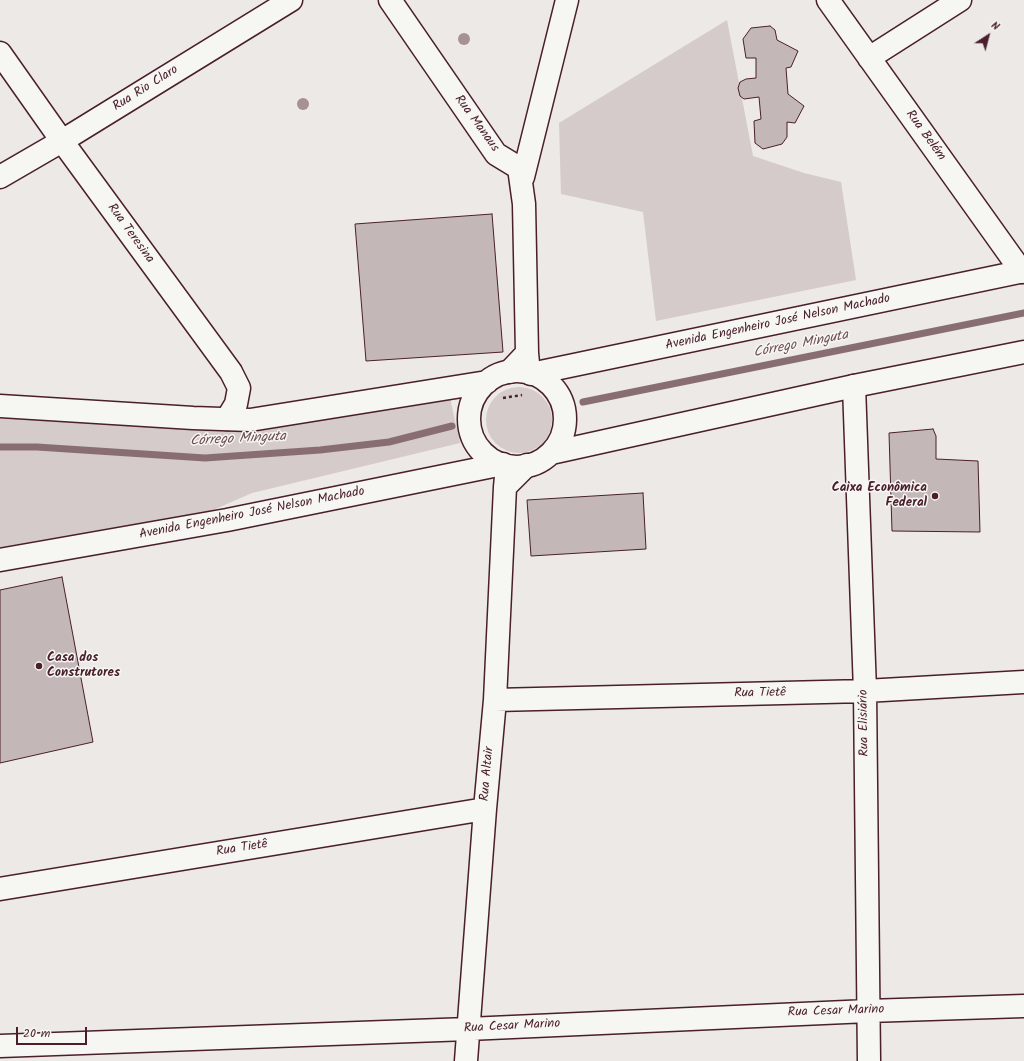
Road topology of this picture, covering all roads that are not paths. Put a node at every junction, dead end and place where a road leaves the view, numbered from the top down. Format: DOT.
graph roads {
  1 [pos="291,0"];
  2 [pos="390,0"];
  3 [pos="567,0"];
  4 [pos="828,0"];
  5 [pos="960,0"];
  6 [pos="0,53"];
  7 [pos="869,58"];
  8 [pos="62,141"];
  9 [pos="531,146"];
  10 [pos="496,154"];
  11 [pos="519,168"];
  12 [pos="0,177"];
  13 [pos="1023,271"];
  14 [pos="1024,352"];
  15 [pos="524,368"];
  16 [pos="854,386"];
  17 [pos="493,391"];
  18 [pos="0,406"];
  19 [pos="227,419"];
  20 [pos="551,453"];
  21 [pos="512,465"];
  22 [pos="0,560"];
  23 [pos="1024,682"];
  24 [pos="865,691"];
  25 [pos="495,700"];
  26 [pos="484,809"];
  27 [pos="0,889"];
  28 [pos="1024,1006"];
  29 [pos="868,1011"];
  30 [pos="468,1029"];
  31 [pos="0,1046"];
  32 [pos="466,1061"];
  33 [pos="869,1061"];
  1 -- 8 [label="street, Rua Rio Claro"];
  2 -- 10 [label="street, Rua Manaus"];
  3 -- 9 [label="street"];
  4 -- 7 [label="street, Rua Belém"];
  5 -- 7 [label="street"];
  6 -- 8 [label="street, Rua Teresina"];
  7 -- 13 [label="street, Rua Belém"];
  8 -- 12 [label="street, Rua Rio Claro"];
  8 -- 19 [label="street, Rua Teresina"];
  9 -- 10 [label="street"];
  9 -- 11 [label="street"];
  10 -- 11 [label="street, Rua Manaus"];
  11 -- 15 [label="street"];
  13 -- 15 [label="street, Avenida Engenheiro José Nelson Machado"];
  14 -- 16 [label="street"];
  15 -- 17 [label="street"];
  15 -- 20 [label="street"];
  16 -- 20 [label="street"];
  16 -- 24 [label="street, Rua Elisiário"];
  17 -- 19 [label="street"];
  17 -- 21 [label="street"];
  18 -- 19 [label="street"];
  20 -- 21 [label="street"];
  21 -- 22 [label="street, Avenida Engenheiro José Nelson Machado"];
  21 -- 25 [label="street, Rua Altair"];
  23 -- 24 [label="street, Rua Tietê"];
  24 -- 25 [label="street, Rua Tietê"];
  24 -- 29 [label="street, Rua Elisiário"];
  25 -- 26 [label="street, Rua Altair"];
  26 -- 27 [label="street, Rua Tietê"];
  26 -- 30 [label="street, Rua Altair"];
  28 -- 29 [label="street, Rua Cesar Marino"];
  29 -- 30 [label="street, Rua Cesar Marino"];
  29 -- 33 [label="street, Rua Elisiário"];
  30 -- 31 [label="street, Rua Cesar Marino"];
  30 -- 32 [label="street, Rua Altair"];
}
